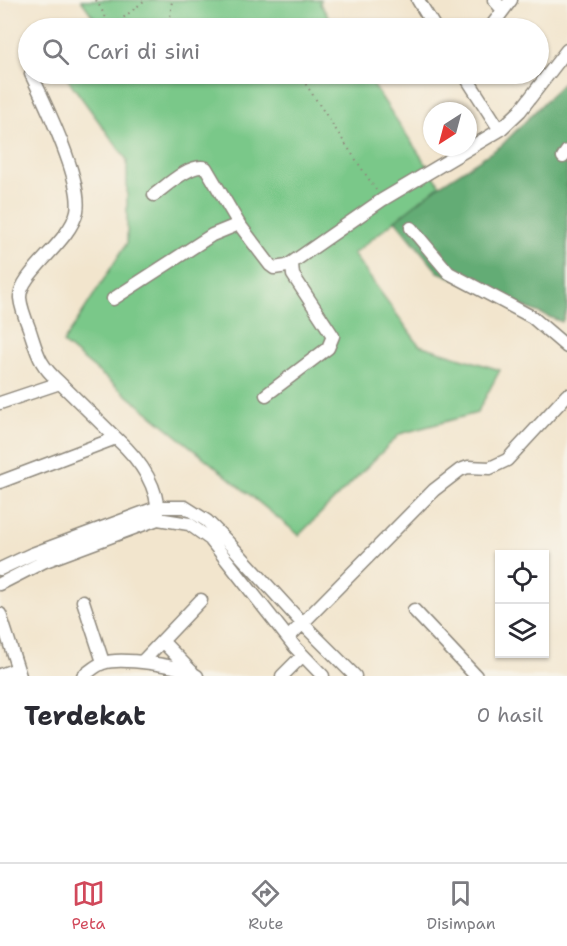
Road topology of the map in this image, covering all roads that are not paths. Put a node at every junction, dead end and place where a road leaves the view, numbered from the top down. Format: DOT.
graph roads {
  1 [pos="418,0"];
  2 [pos="494,0"];
  3 [pos="511,0"];
  4 [pos="503,10"];
  5 [pos="429,18"];
  6 [pos="497,18"];
  7 [pos="567,50"];
  8 [pos="549,73"];
  9 [pos="36,84"];
  10 [pos="470,84"];
  11 [pos="541,84"];
  12 [pos="500,130"];
  13 [pos="154,195"];
  14 [pos="238,224"];
  15 [pos="411,228"];
  16 [pos="292,264"];
  17 [pos="113,299"];
  18 [pos="567,347"];
  19 [pos="60,382"];
  20 [pos="266,395"];
  21 [pos="567,395"];
  22 [pos="0,404"];
  23 [pos="116,438"];
  24 [pos="0,482"];
  25 [pos="158,513"];
  26 [pos="0,569"];
  27 [pos="0,584"];
  28 [pos="201,600"];
  29 [pos="83,601"];
  30 [pos="414,610"];
  31 [pos="0,614"];
  32 [pos="302,623"];
  33 [pos="288,638"];
  34 [pos="162,641"];
  35 [pos="302,656"];
  36 [pos="104,662"];
  37 [pos="142,662"];
  38 [pos="18,673"];
  39 [pos="195,674"];
  40 [pos="0,675"];
  41 [pos="82,676"];
  42 [pos="282,676"];
  43 [pos="323,676"];
  44 [pos="355,676"];
  45 [pos="476,676"];
  1 -- 5 [label="street"];
  2 -- 4 [label="street"];
  3 -- 4 [label="street"];
  4 -- 6 [label="street"];
  7 -- 8 [label="street"];
  9 -- 19 [label="street"];
  10 -- 12 [label="street"];
  11 -- 12 [label="street"];
  12 -- 16 [label="street"];
  13 -- 14 [label="street"];
  14 -- 16 [label="street"];
  14 -- 17 [label="street"];
  15 -- 18 [label="street"];
  16 -- 20 [label="street"];
  19 -- 22 [label="street"];
  19 -- 23 [label="street"];
  21 -- 32 [label="street"];
  23 -- 24 [label="street"];
  23 -- 25 [label="street"];
  25 -- 26 [label="street"];
  25 -- 27 [label="street"];
  25 -- 32 [label="street"];
  25 -- 33 [label="street"];
  28 -- 34 [label="street"];
  29 -- 36 [label="street"];
  30 -- 45 [label="street"];
  31 -- 38 [label="street"];
  32 -- 33 [label="street"];
  32 -- 44 [label="street"];
  33 -- 35 [label="street"];
  34 -- 37 [label="street"];
  34 -- 39 [label="street"];
  35 -- 42 [label="street"];
  35 -- 43 [label="street"];
  36 -- 37 [label="street"];
  36 -- 41 [label="street"];
  37 -- 39 [label="street"];
  38 -- 40 [label="street"];
}
